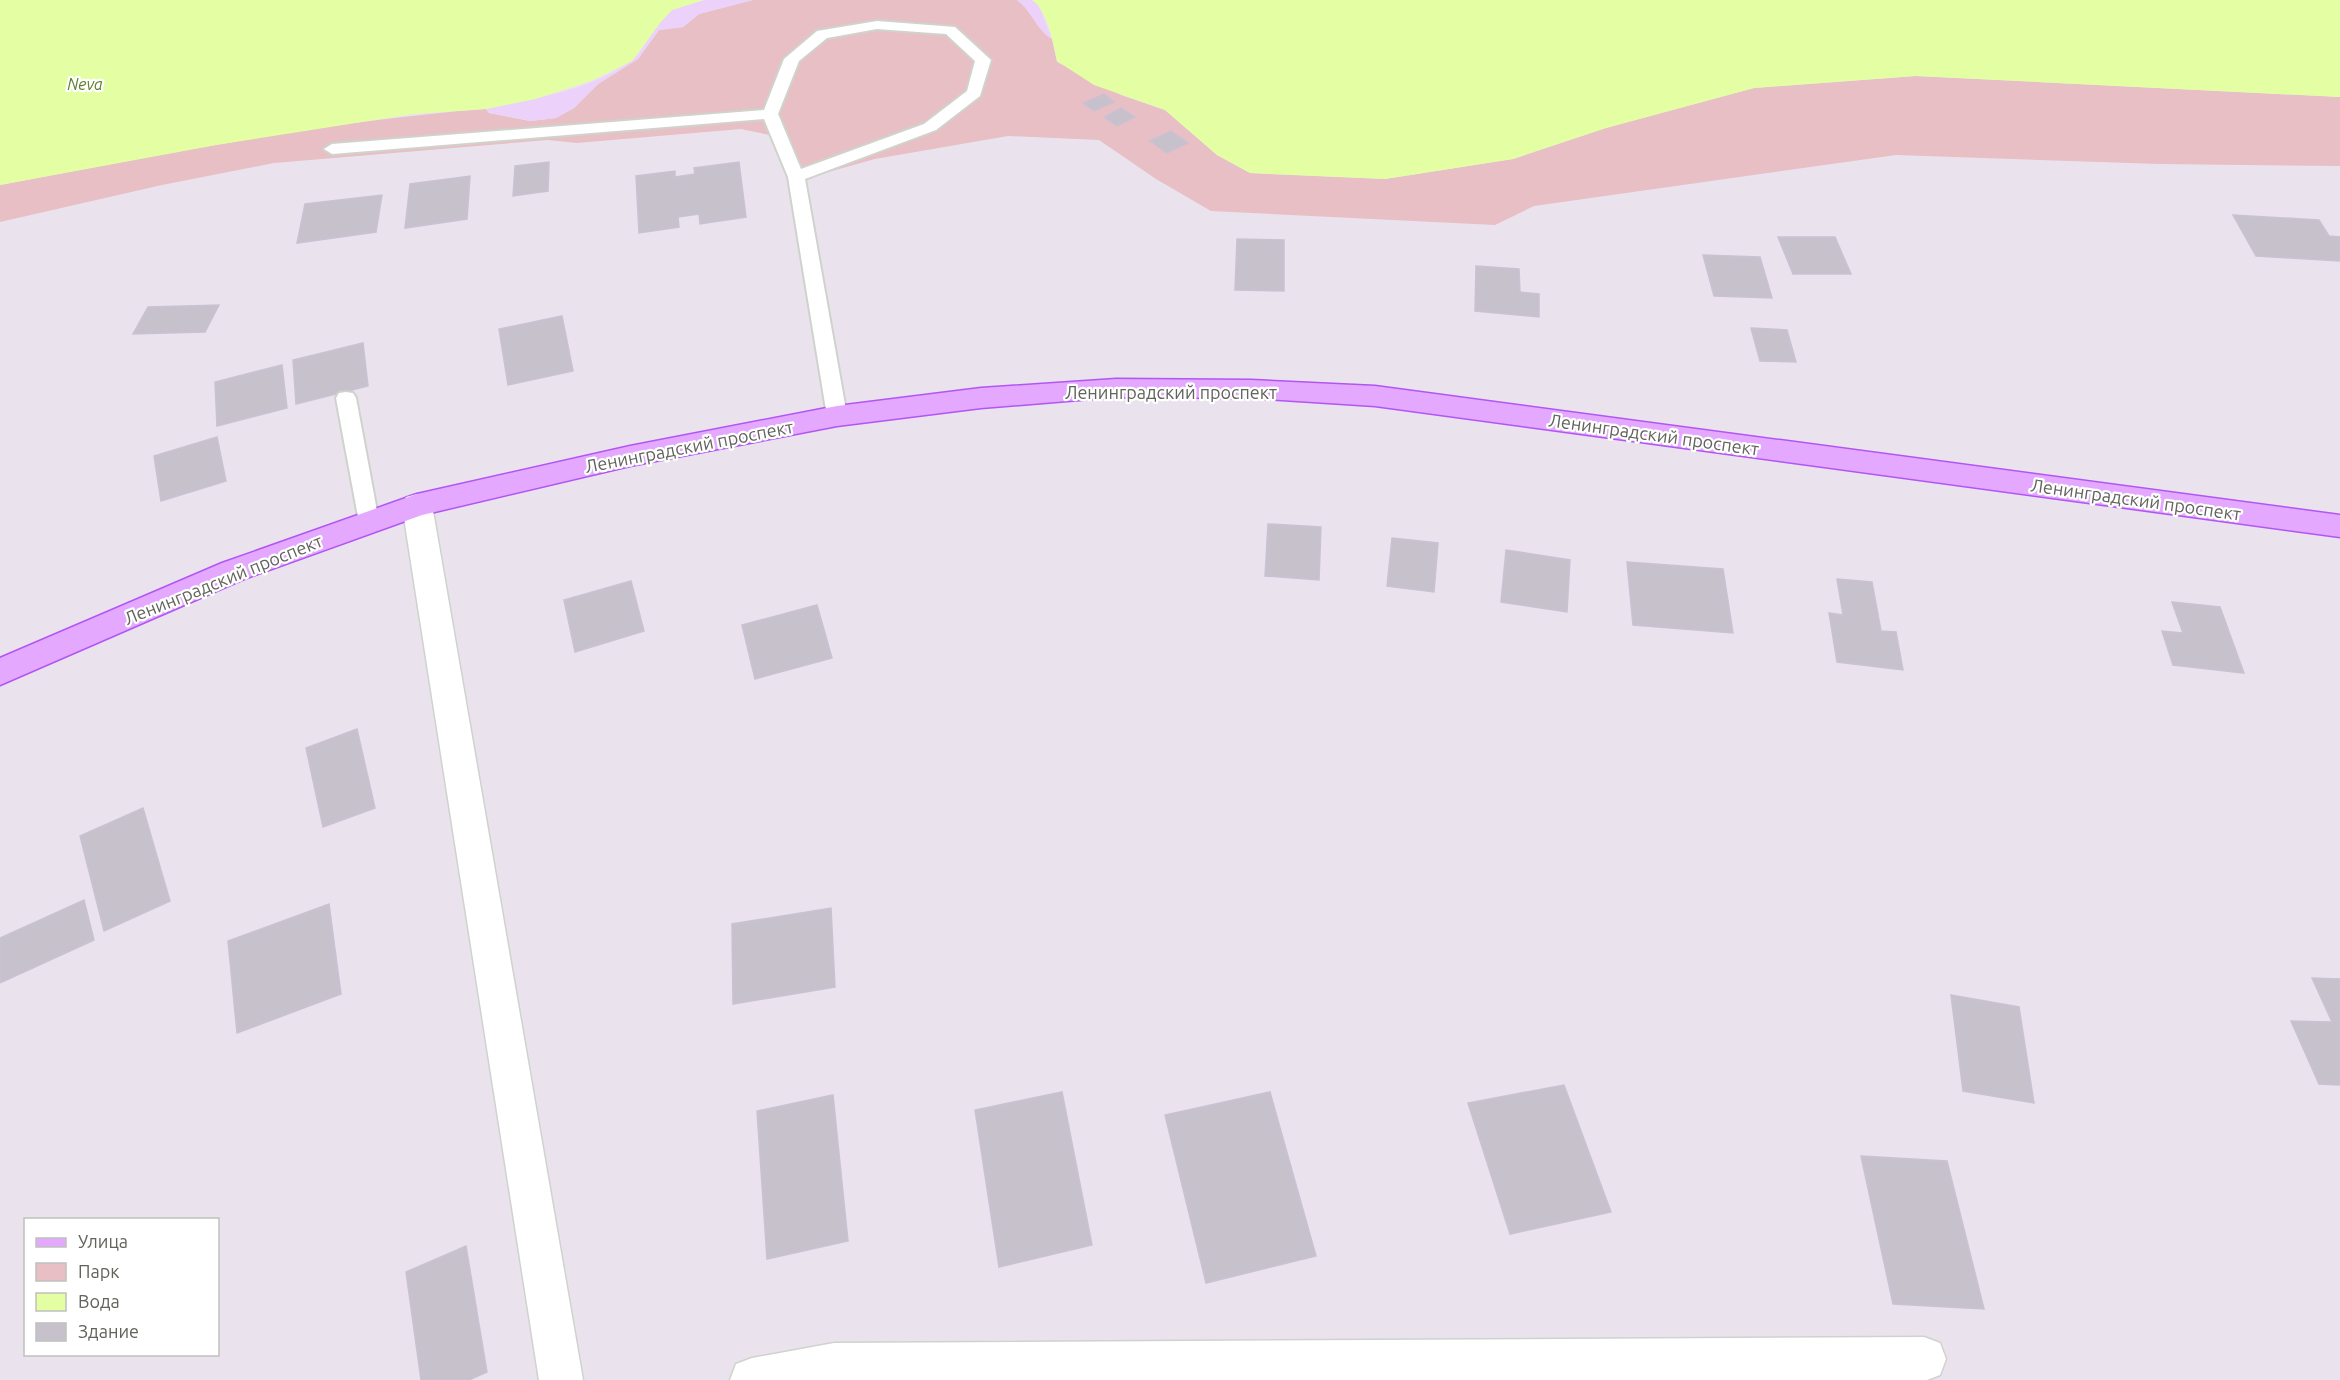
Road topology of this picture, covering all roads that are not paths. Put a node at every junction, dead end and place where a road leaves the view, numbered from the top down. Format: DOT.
graph roads {
  1 [pos="770,114"];
  2 [pos="332,149"];
  3 [pos="796,177"];
  4 [pos="346,398"];
  5 [pos="837,416"];
  6 [pos="417,505"];
  7 [pos="369,522"];
  8 [pos="2340,526"];
  9 [pos="0,672"];
  10 [pos="1924,1359"];
  11 [pos="561,1380"];
  12 [pos="752,1380"];
  1 -- 2 [label="lane"];
  1 -- 3 [label="lane"];
  1 -- 3 [label="lane"];
  3 -- 5 [label="lane"];
  4 -- 7 [label="lane"];
  5 -- 6 [label="main road, Ленинградский проспект"];
  5 -- 8 [label="main road, Ленинградский проспект"];
  6 -- 7 [label="main road, Ленинградский проспект"];
  6 -- 11 [label="street"];
  7 -- 9 [label="main road, Ленинградский проспект"];
  10 -- 12 [label="street"];
}
